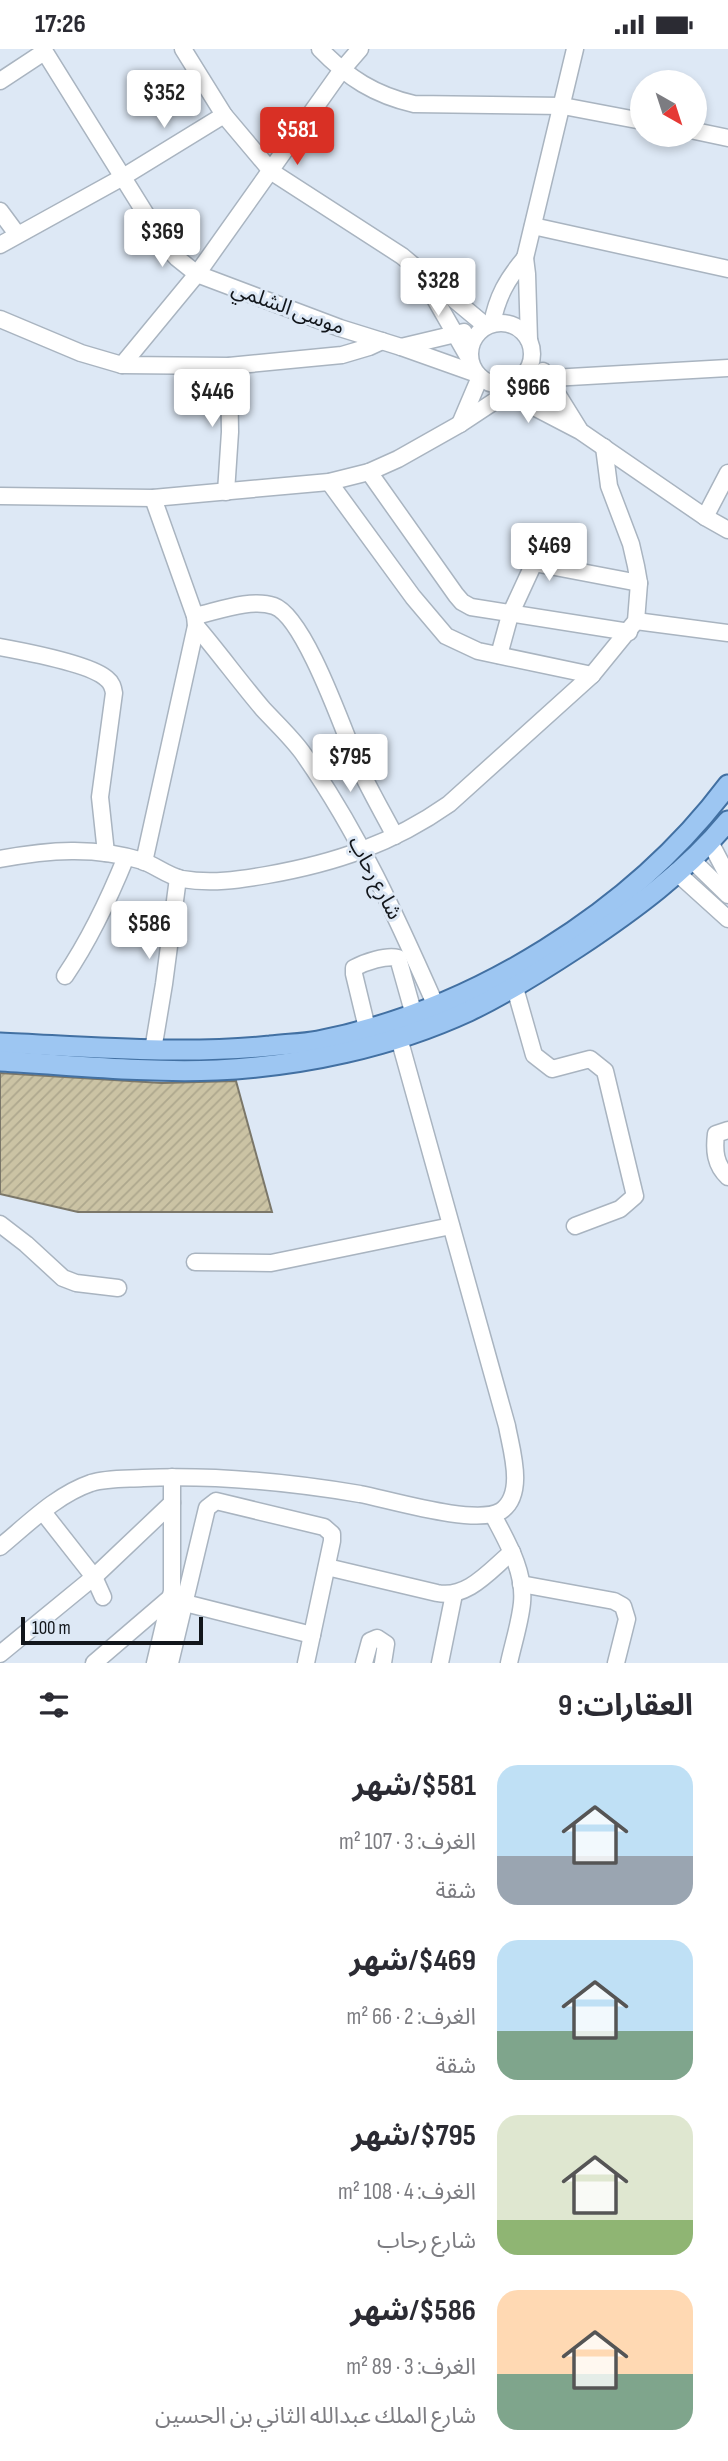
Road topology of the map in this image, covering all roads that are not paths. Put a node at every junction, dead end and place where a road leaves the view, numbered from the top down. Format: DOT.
graph roads {
  1 [pos="183,49"];
  2 [pos="320,49"];
  3 [pos="359,49"];
  4 [pos="575,49"];
  5 [pos="44,50"];
  6 [pos="341,71"];
  7 [pos="0,81"];
  8 [pos="563,106"];
  9 [pos="224,115"];
  10 [pos="630,119"];
  11 [pos="707,134"];
  12 [pos="728,138"];
  13 [pos="272,172"];
  14 [pos="123,177"];
  15 [pos="0,211"];
  16 [pos="533,226"];
  17 [pos="17,234"];
  18 [pos="0,245"];
  19 [pos="525,258"];
  20 [pos="728,269"];
  21 [pos="420,271"];
  22 [pos="197,274"];
  23 [pos="0,319"];
  24 [pos="486,326"];
  25 [pos="456,333"];
  26 [pos="382,341"];
  27 [pos="401,347"];
  28 [pos="531,348"];
  29 [pos="122,365"];
  30 [pos="229,366"];
  31 [pos="728,368"];
  32 [pos="476,370"];
  33 [pos="549,379"];
  34 [pos="508,385"];
  35 [pos="460,424"];
  36 [pos="580,432"];
  37 [pos="604,447"];
  38 [pos="369,472"];
  39 [pos="728,473"];
  40 [pos="329,482"];
  41 [pos="226,492"];
  42 [pos="0,496"];
  43 [pos="153,498"];
  44 [pos="705,517"];
  45 [pos="728,530"];
  46 [pos="639,583"];
  47 [pos="510,614"];
  48 [pos="195,621"];
  49 [pos="632,626"];
  50 [pos="728,633"];
  51 [pos="0,647"];
  52 [pos="499,655"];
  53 [pos="592,675"];
  54 [pos="728,785"];
  55 [pos="727,824"];
  56 [pos="694,827"];
  57 [pos="395,837"];
  58 [pos="710,842"];
  59 [pos="363,851"];
  60 [pos="106,853"];
  61 [pos="126,857"];
  62 [pos="728,857"];
  63 [pos="0,859"];
  64 [pos="144,862"];
  65 [pos="683,865"];
  66 [pos="728,876"];
  67 [pos="178,878"];
  68 [pos="728,895"];
  69 [pos="728,919"];
  70 [pos="65,976"];
  71 [pos="514,988"];
  72 [pos="436,1006"];
  73 [pos="414,1015"];
  74 [pos="367,1028"];
  75 [pos="399,1038"];
  76 [pos="0,1042"];
  77 [pos="153,1050"];
  78 [pos="76,1056"];
  79 [pos="0,1061"];
  80 [pos="728,1130"];
  81 [pos="728,1177"];
  82 [pos="0,1224"];
  83 [pos="451,1226"];
  84 [pos="575,1226"];
  85 [pos="195,1262"];
  86 [pos="118,1288"];
  87 [pos="172,1477"];
  88 [pos="172,1503"];
  89 [pos="43,1512"];
  90 [pos="493,1515"];
  91 [pos="0,1547"];
  92 [pos="512,1552"];
  93 [pos="327,1567"];
  94 [pos="94,1577"];
  95 [pos="521,1584"];
  96 [pos="454,1594"];
  97 [pos="103,1597"];
  98 [pos="178,1600"];
  99 [pos="312,1635"];
  100 [pos="0,1654"];
  101 [pos="94,1663"];
  102 [pos="155,1663"];
  103 [pos="170,1663"];
  104 [pos="306,1663"];
  105 [pos="364,1663"];
  106 [pos="383,1663"];
  107 [pos="440,1663"];
  108 [pos="509,1663"];
  109 [pos="616,1663"];
  1 -- 9 [label="street"];
  2 -- 6 [label="street"];
  3 -- 6 [label="street"];
  4 -- 8 [label="street"];
  5 -- 7 [label="street"];
  5 -- 14 [label="street, موسى الشلمي"];
  6 -- 8 [label="street"];
  6 -- 13 [label="street"];
  8 -- 10 [label="street"];
  8 -- 16 [label="street"];
  9 -- 13 [label="street"];
  9 -- 14 [label="street"];
  11 -- 12 [label="street"];
  13 -- 21 [label="street"];
  13 -- 22 [label="street"];
  14 -- 17 [label="street"];
  14 -- 22 [label="street, موسى الشلمي"];
  15 -- 17 [label="street"];
  16 -- 19 [label="street"];
  16 -- 20 [label="street"];
  17 -- 18 [label="street"];
  19 -- 24 [label="street"];
  19 -- 28 [label="street"];
  21 -- 24 [label="street"];
  21 -- 25 [label="street"];
  22 -- 26 [label="street, موسى الشلمي"];
  22 -- 29 [label="street"];
  23 -- 29 [label="street"];
  24 -- 25 [label="street"];
  24 -- 28 [label="street"];
  24 -- 32 [label="street"];
  25 -- 27 [label="street"];
  25 -- 32 [label="street"];
  26 -- 27 [label="street, موسى الشلمي"];
  26 -- 30 [label="street"];
  27 -- 32 [label="street, موسى الشلمي"];
  28 -- 33 [label="street"];
  28 -- 34 [label="street"];
  29 -- 30 [label="street"];
  30 -- 41 [label="street"];
  31 -- 33 [label="street"];
  32 -- 34 [label="street"];
  32 -- 35 [label="street"];
  33 -- 34 [label="street"];
  33 -- 36 [label="street"];
  34 -- 35 [label="street"];
  34 -- 36 [label="street"];
  35 -- 38 [label="street"];
  36 -- 37 [label="street"];
  37 -- 44 [label="street"];
  37 -- 46 [label="street"];
  38 -- 40 [label="street"];
  38 -- 47 [label="street"];
  39 -- 44 [label="street"];
  40 -- 41 [label="street"];
  40 -- 52 [label="street"];
  41 -- 43 [label="street"];
  42 -- 43 [label="street"];
  43 -- 48 [label="street"];
  44 -- 45 [label="street"];
  46 -- 47 [label="street"];
  46 -- 49 [label="street"];
  47 -- 49 [label="street"];
  47 -- 52 [label="street"];
  48 -- 57 [label="street"];
  48 -- 59 [label="street, شارع رحاب"];
  48 -- 64 [label="street"];
  49 -- 50 [label="street"];
  49 -- 53 [label="street"];
  51 -- 60 [label="street"];
  52 -- 53 [label="street"];
  53 -- 57 [label="street"];
  54 -- 56 [label="main road"];
  55 -- 58 [label="main road"];
  56 -- 58 [label="main road"];
  56 -- 72 [label="main road"];
  57 -- 59 [label="street"];
  58 -- 62 [label="street"];
  58 -- 65 [label="main road"];
  58 -- 66 [label="street"];
  59 -- 67 [label="street"];
  59 -- 72 [label="street, شارع رحاب"];
  60 -- 61 [label="street"];
  60 -- 63 [label="street"];
  61 -- 64 [label="street"];
  61 -- 70 [label="street"];
  64 -- 67 [label="street"];
  65 -- 68 [label="street"];
  65 -- 69 [label="street"];
  65 -- 71 [label="main road"];
  67 -- 77 [label="street"];
  71 -- 75 [label="main road"];
  71 -- 84 [label="street"];
  72 -- 73 [label="main road"];
  73 -- 74 [label="main road"];
  73 -- 74 [label="street"];
  74 -- 77 [label="main road"];
  75 -- 78 [label="main road"];
  75 -- 83 [label="street"];
  76 -- 78 [label="main road"];
  77 -- 78 [label="main road"];
  78 -- 79 [label="main road"];
  80 -- 81 [label="street"];
  82 -- 86 [label="street"];
  83 -- 85 [label="street"];
  83 -- 90 [label="street"];
  87 -- 88 [label="street"];
  87 -- 89 [label="street"];
  87 -- 90 [label="street"];
  88 -- 94 [label="street"];
  88 -- 98 [label="street"];
  89 -- 91 [label="street"];
  89 -- 94 [label="street"];
  90 -- 92 [label="street"];
  92 -- 95 [label="street"];
  92 -- 96 [label="street"];
  93 -- 96 [label="street"];
  93 -- 98 [label="street"];
  93 -- 99 [label="street"];
  94 -- 97 [label="street"];
  94 -- 100 [label="street"];
  95 -- 108 [label="street"];
  95 -- 109 [label="street"];
  96 -- 107 [label="street"];
  98 -- 99 [label="street"];
  98 -- 101 [label="street"];
  98 -- 102 [label="street"];
  98 -- 103 [label="street"];
  99 -- 104 [label="street"];
  105 -- 106 [label="street"];
}
